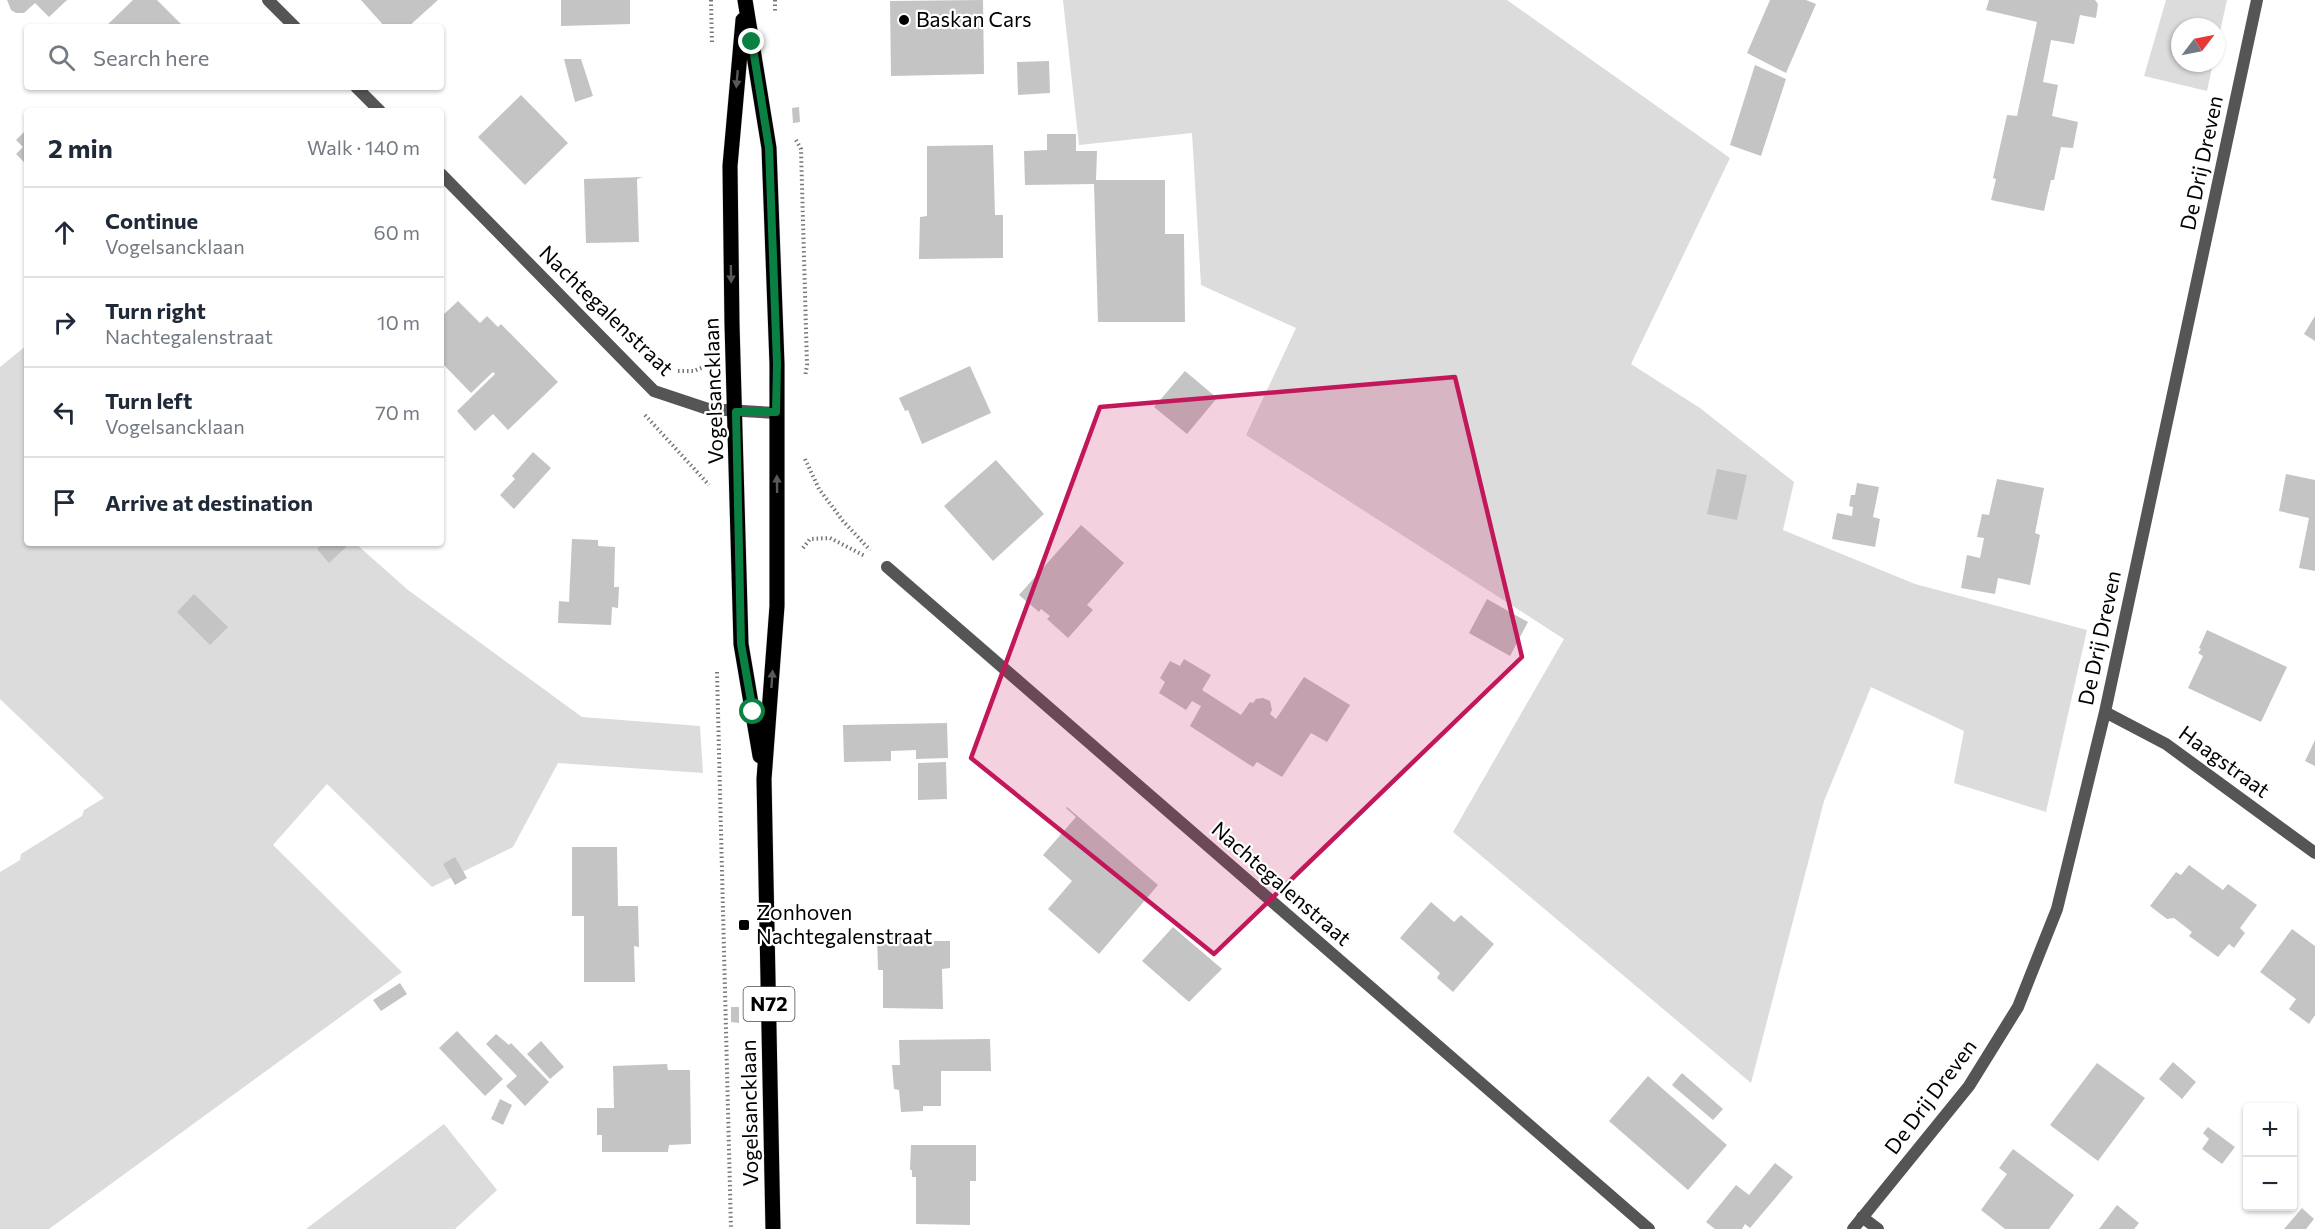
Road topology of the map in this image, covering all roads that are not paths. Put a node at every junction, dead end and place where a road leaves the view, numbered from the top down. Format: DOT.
graph roads {
  1 [pos="268,0"];
  2 [pos="745,0"];
  3 [pos="2257,0"];
  4 [pos="292,24"];
  5 [pos="359,90"];
  6 [pos="377,108"];
  7 [pos="444,177"];
  8 [pos="736,412"];
  9 [pos="776,412"];
  10 [pos="887,567"];
  11 [pos="2105,712"];
  12 [pos="764,779"];
  13 [pos="2315,853"];
  14 [pos="1862,1217"];
  15 [pos="773,1229"];
  16 [pos="1649,1229"];
  17 [pos="1852,1229"];
  18 [pos="1878,1229"];
  1 -- 4 [label="street"];
  2 -- 8 [label="main road, Vogelsancklaan / N72, one-way"];
  2 -- 9 [label="main road, Vogelsancklaan / N72"];
  3 -- 11 [label="street, De Drij Dreven"];
  5 -- 6 [label="street"];
  7 -- 8 [label="street, Nachtegalenstraat"];
  8 -- 9 [label="street, Nachtegalenstraat"];
  8 -- 12 [label="main road, Vogelsancklaan / N72"];
  12 -- 9 [label="main road, Vogelsancklaan / N72, one-way"];
  10 -- 16 [label="street, Nachtegalenstraat"];
  11 -- 13 [label="street, Haagstraat"];
  11 -- 14 [label="street, De Drij Dreven"];
  12 -- 15 [label="main road, Vogelsancklaan / N72"];
  14 -- 17 [label="street, De Drij Dreven"];
  14 -- 18 [label="street"];
}
